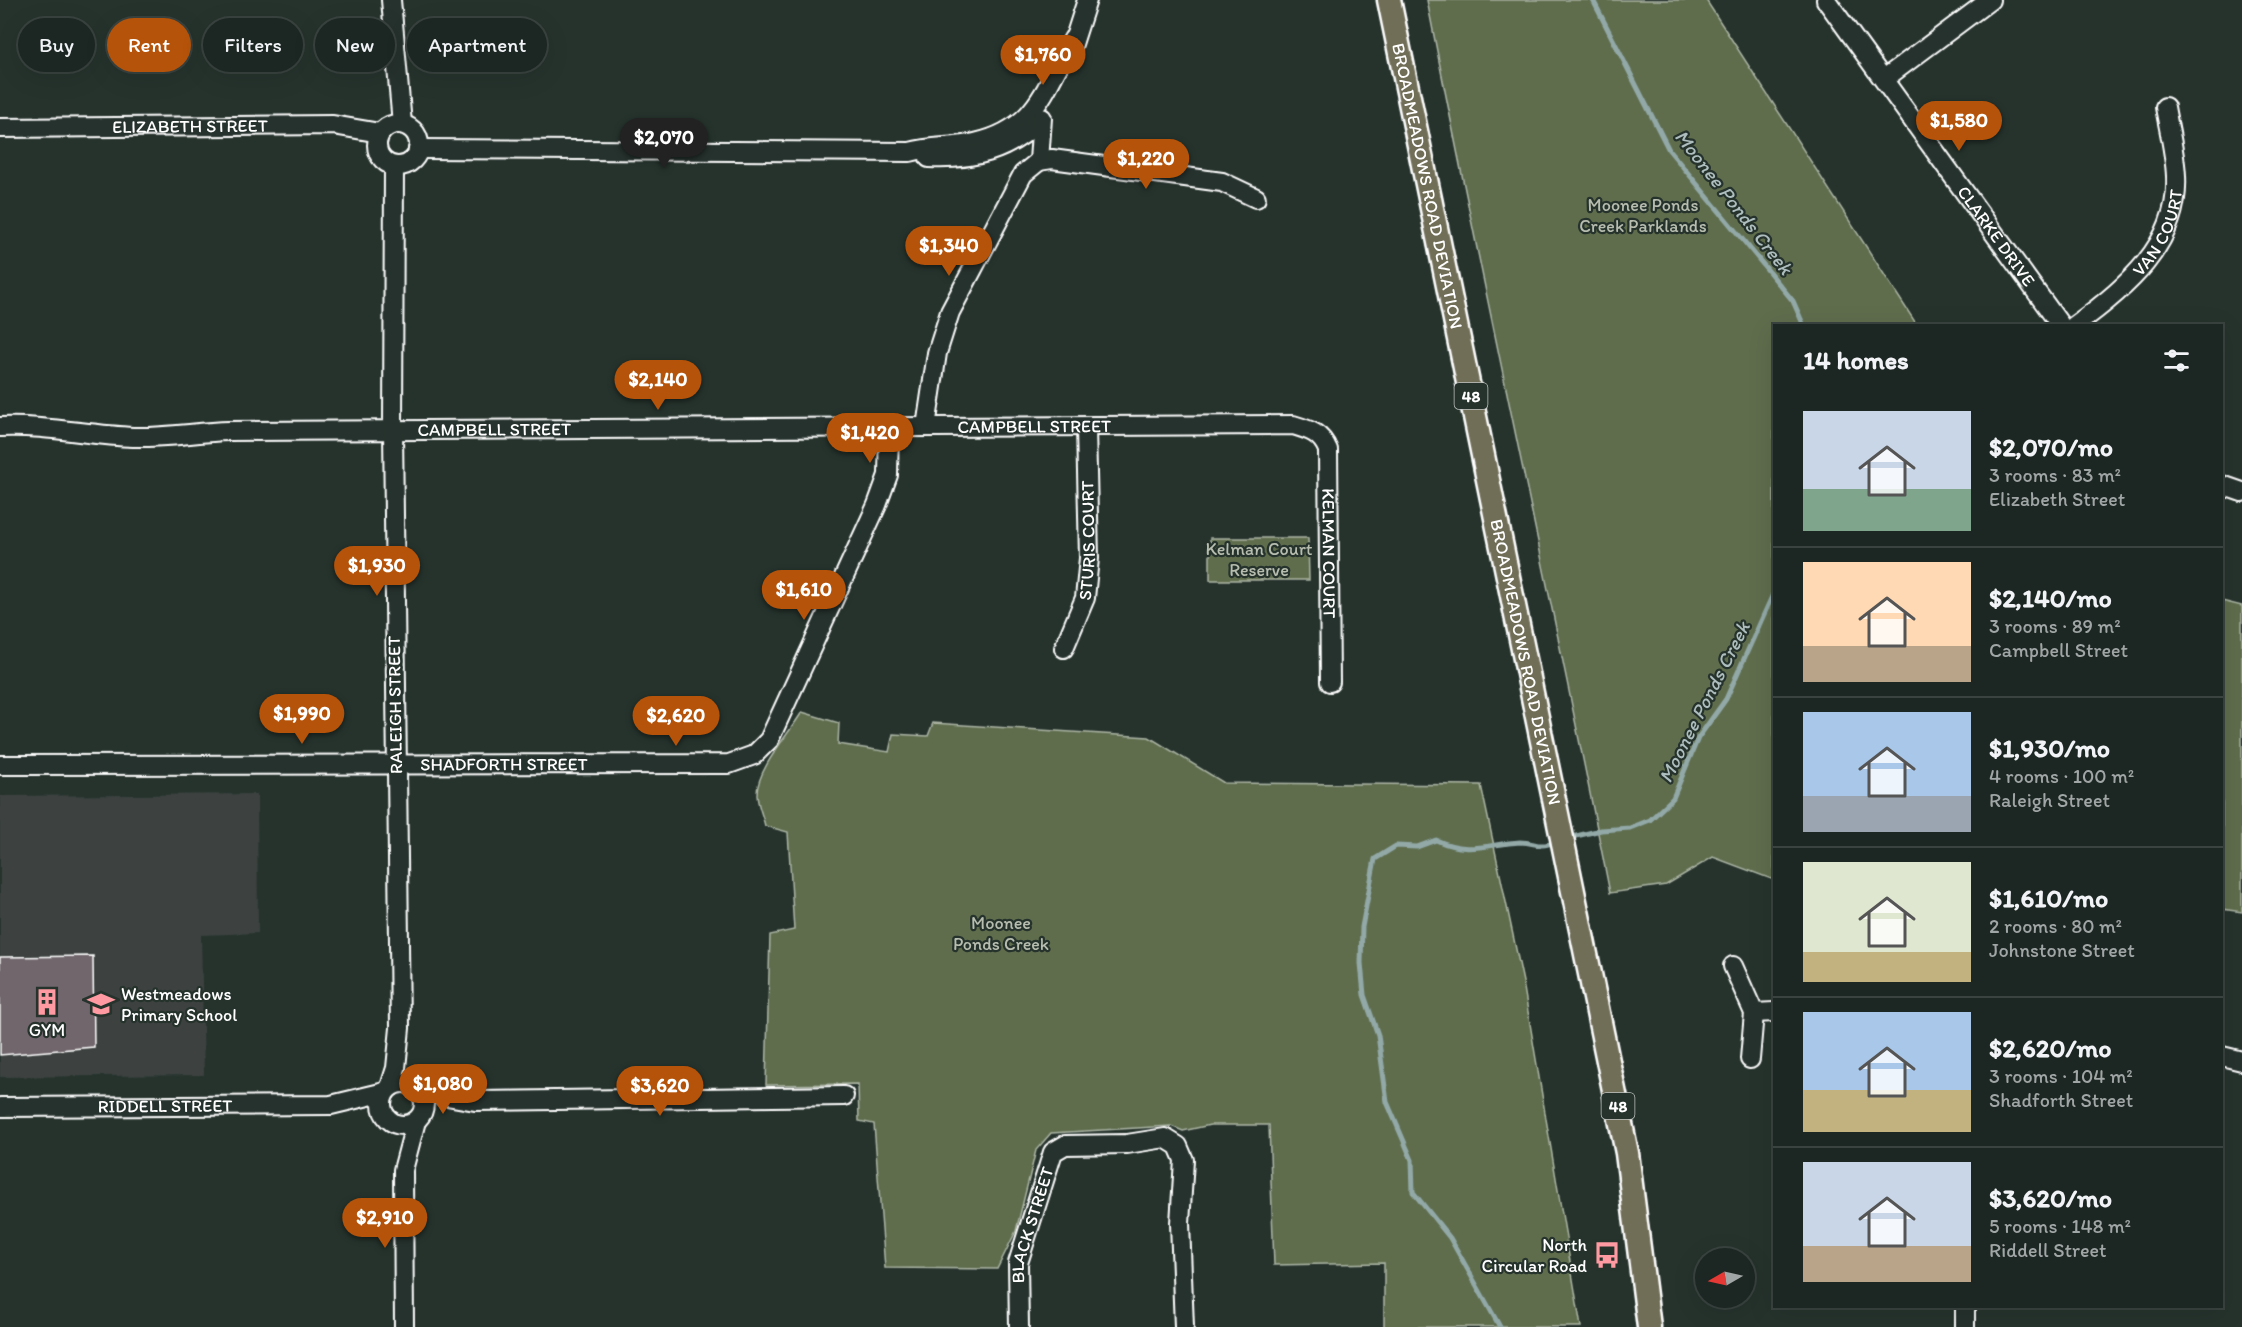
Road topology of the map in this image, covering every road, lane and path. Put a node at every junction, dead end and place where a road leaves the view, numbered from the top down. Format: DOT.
graph roads {
  1 [pos="391,0"];
  2 [pos="1087,0"];
  3 [pos="1389,0"];
  4 [pos="1826,0"];
  5 [pos="1990,0"];
  6 [pos="1073,39"];
  7 [pos="1884,79"];
  8 [pos="2165,107"];
  9 [pos="1042,118"];
  10 [pos="402,124"];
  11 [pos="0,128"];
  12 [pos="1021,129"];
  13 [pos="380,133"];
  14 [pos="418,149"];
  15 [pos="1039,161"];
  16 [pos="394,166"];
  17 [pos="1256,198"];
  18 [pos="2060,324"];
  19 [pos="2077,324"];
  20 [pos="0,427"];
  21 [pos="926,427"];
  22 [pos="889,428"];
  23 [pos="1086,428"];
  24 [pos="393,430"];
  25 [pos="1312,431"];
  26 [pos="2223,485"];
  27 [pos="2242,492"];
  28 [pos="1064,648"];
  29 [pos="1330,682"];
  30 [pos="0,765"];
  31 [pos="396,765"];
  32 [pos="1733,966"];
  33 [pos="1773,1012"];
  34 [pos="1754,1013"];
  35 [pos="400,1028"];
  36 [pos="2223,1056"];
  37 [pos="1750,1059"];
  38 [pos="2242,1060"];
  39 [pos="387,1090"];
  40 [pos="418,1090"];
  41 [pos="844,1096"];
  42 [pos="475,1101"];
  43 [pos="331,1105"];
  44 [pos="0,1107"];
  45 [pos="418,1119"];
  46 [pos="388,1120"];
  47 [pos="403,1170"];
  48 [pos="1965,1308"];
  49 [pos="404,1327"];
  50 [pos="1019,1327"];
  51 [pos="1184,1327"];
  52 [pos="1649,1327"];
  53 [pos="1965,1327"];
  1 -- 10 [label="street"];
  2 -- 6 [label="street"];
  3 -- 52 [label="main road, BROADMEADOWS ROAD DEVIATION / 48"];
  4 -- 7 [label="street, CLARKE DRIVE"];
  5 -- 7 [label="street"];
  6 -- 9 [label="street"];
  6 -- 12 [label="street"];
  7 -- 18 [label="street, CLARKE DRIVE"];
  8 -- 19 [label="street, VAN COURT"];
  9 -- 12 [label="street"];
  9 -- 15 [label="street"];
  10 -- 13 [label="street"];
  10 -- 14 [label="street"];
  11 -- 13 [label="street, ELIZABETH STREET"];
  12 -- 14 [label="street"];
  12 -- 15 [label="street"];
  13 -- 16 [label="street"];
  14 -- 16 [label="street"];
  15 -- 17 [label="street"];
  15 -- 21 [label="street"];
  16 -- 24 [label="street, RALEIGH STREET"];
  20 -- 24 [label="street, CAMPBELL STREET"];
  21 -- 22 [label="street, CAMPBELL STREET"];
  21 -- 23 [label="street, CAMPBELL STREET"];
  22 -- 24 [label="street, CAMPBELL STREET"];
  22 -- 31 [label="street, SHADFORTH STREET"];
  23 -- 25 [label="street, CAMPBELL STREET"];
  23 -- 28 [label="street, STURIS COURT"];
  24 -- 31 [label="street, RALEIGH STREET"];
  25 -- 29 [label="street, KELMAN COURT"];
  26 -- 27 [label="street"];
  30 -- 31 [label="street, SHADFORTH STREET"];
  31 -- 35 [label="street, RALEIGH STREET"];
  32 -- 34 [label="street"];
  33 -- 34 [label="street"];
  34 -- 37 [label="street"];
  35 -- 39 [label="street, RALEIGH STREET"];
  35 -- 40 [label="street, RALEIGH STREET"];
  36 -- 38 [label="street"];
  39 -- 40 [label="street"];
  39 -- 43 [label="street, RIDDELL STREET"];
  39 -- 46 [label="street"];
  40 -- 42 [label="street"];
  40 -- 45 [label="street"];
  41 -- 42 [label="street"];
  42 -- 45 [label="street"];
  43 -- 44 [label="street, RIDDELL STREET"];
  43 -- 46 [label="street, RIDDELL STREET"];
  45 -- 46 [label="street"];
  45 -- 47 [label="street"];
  46 -- 47 [label="street"];
  47 -- 49 [label="street"];
  48 -- 53 [label="street"];
  50 -- 51 [label="street, BLACK STREET"];
}
